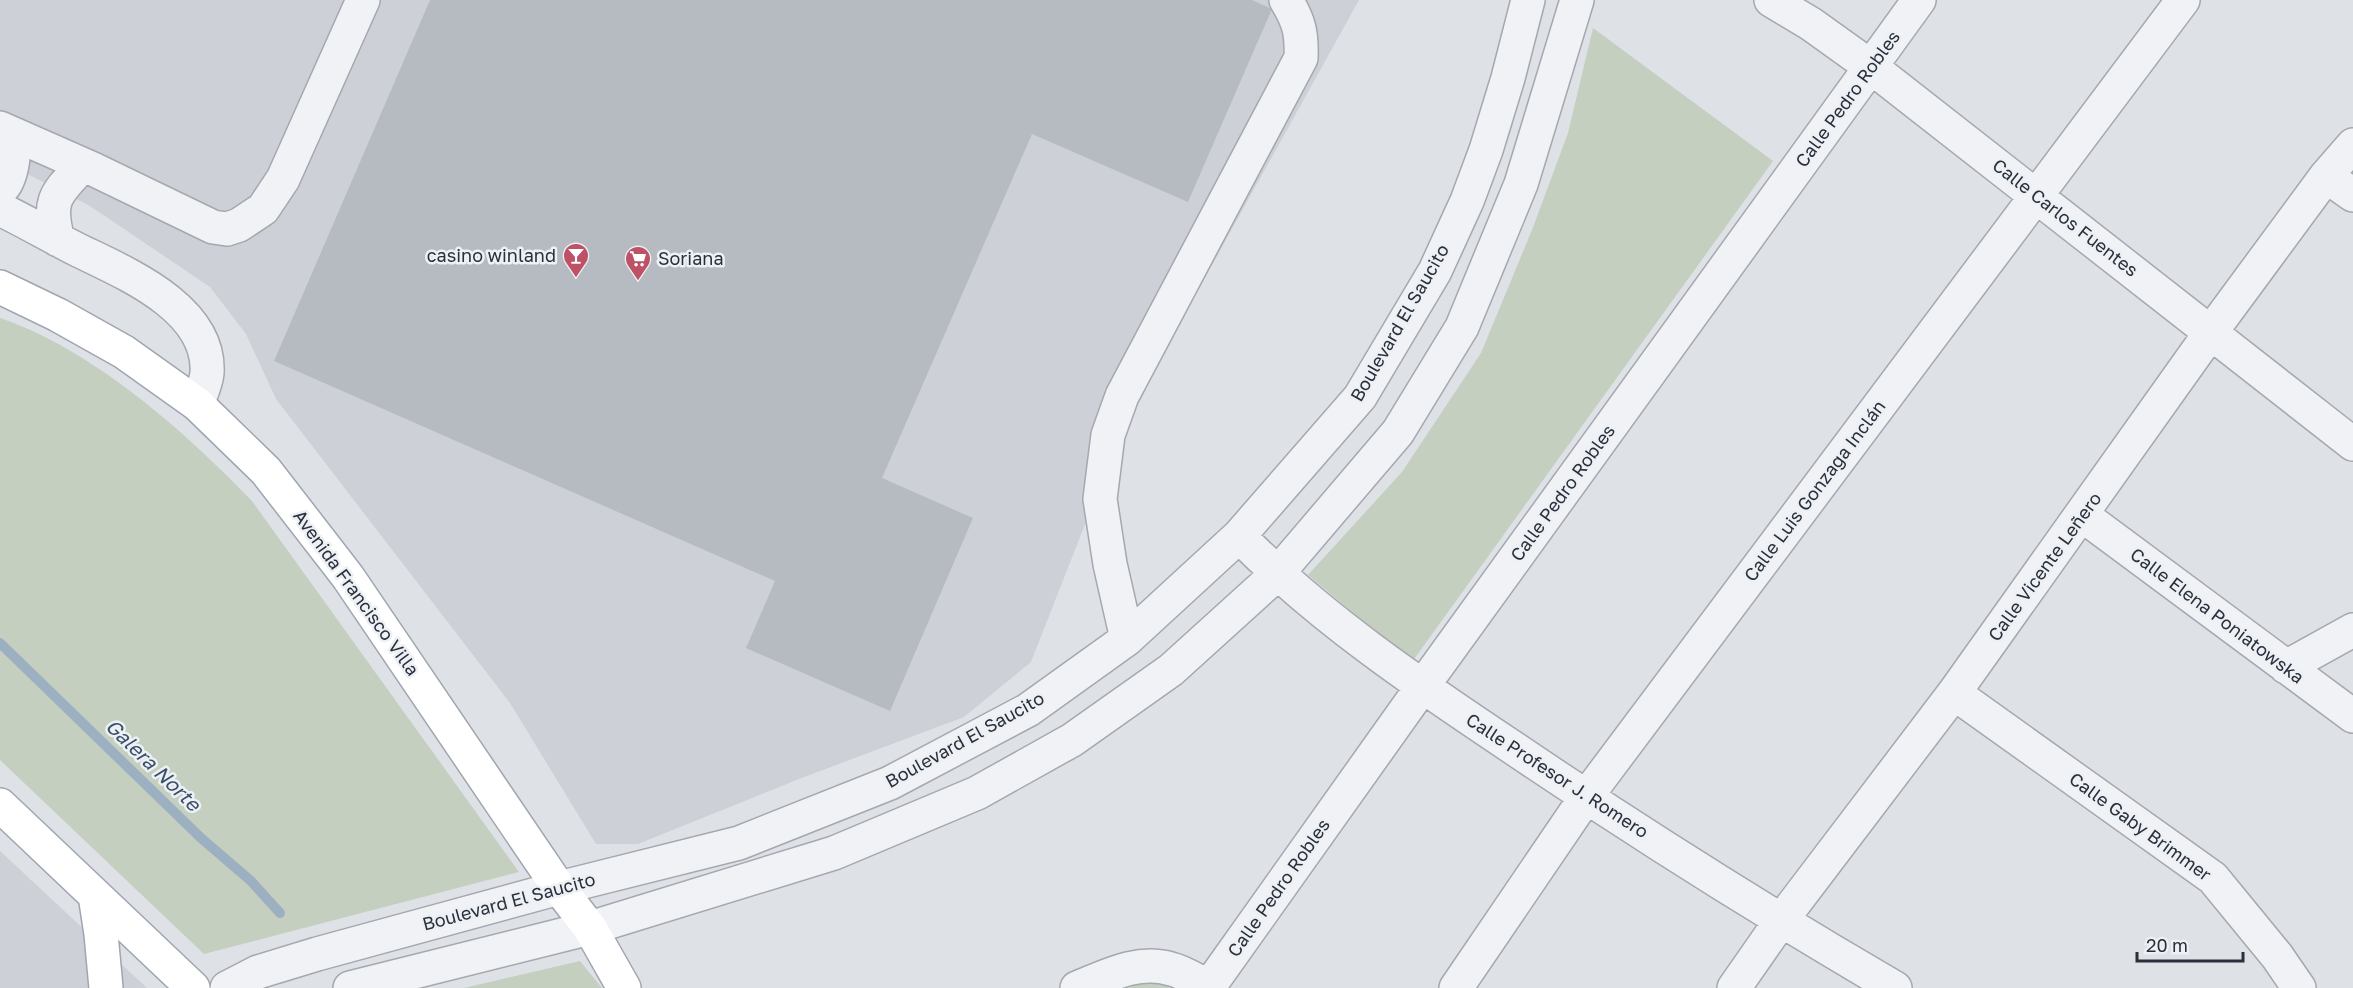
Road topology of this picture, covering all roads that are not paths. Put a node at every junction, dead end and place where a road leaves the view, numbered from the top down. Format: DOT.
graph roads {
  1 [pos="363,0"];
  2 [pos="1286,0"];
  3 [pos="1527,0"];
  4 [pos="1577,0"];
  5 [pos="1771,0"];
  6 [pos="1919,0"];
  7 [pos="2183,0"];
  8 [pos="1871,67"];
  9 [pos="8,132"];
  10 [pos="2353,145"];
  11 [pos="83,165"];
  12 [pos="2326,176"];
  13 [pos="0,190"];
  14 [pos="2035,195"];
  15 [pos="2353,195"];
  16 [pos="0,209"];
  17 [pos="58,240"];
  18 [pos="0,287"];
  19 [pos="2211,332"];
  20 [pos="197,404"];
  21 [pos="2353,444"];
  22 [pos="2082,515"];
  23 [pos="1239,536"];
  24 [pos="1277,574"];
  25 [pos="2353,630"];
  26 [pos="1127,639"];
  27 [pos="2286,667"];
  28 [pos="1422,687"];
  29 [pos="1954,693"];
  30 [pos="2353,716"];
  31 [pos="1586,797"];
  32 [pos="0,805"];
  33 [pos="559,888"];
  34 [pos="94,895"];
  35 [pos="1780,922"];
  36 [pos="590,928"];
  37 [pos="1209,987"];
  38 [pos="106,988"];
  39 [pos="193,988"];
  40 [pos="227,988"];
  41 [pos="350,988"];
  42 [pos="624,988"];
  43 [pos="1077,988"];
  44 [pos="1456,988"];
  45 [pos="1734,988"];
  46 [pos="1895,988"];
  47 [pos="2299,988"];
  1 -- 11 [label="street"];
  2 -- 26 [label="street"];
  3 -- 23 [label="street, Boulevard El Saucito"];
  4 -- 24 [label="street"];
  5 -- 8 [label="street, Calle Carlos Fuentes"];
  6 -- 8 [label="street, Calle Pedro Robles"];
  7 -- 14 [label="street, Calle Luis Gonzaga Inclán"];
  8 -- 14 [label="street, Calle Carlos Fuentes"];
  8 -- 28 [label="street, Calle Pedro Robles"];
  9 -- 11 [label="street"];
  9 -- 13 [label="street"];
  10 -- 12 [label="street, Calle Vicente Leñero"];
  11 -- 17 [label="street"];
  12 -- 15 [label="street"];
  12 -- 19 [label="street, Calle Vicente Leñero"];
  14 -- 19 [label="street, Calle Carlos Fuentes"];
  14 -- 31 [label="street, Calle Luis Gonzaga Inclán"];
  16 -- 17 [label="street"];
  17 -- 20 [label="street"];
  18 -- 20 [label="main road, Avenida Francisco Villa"];
  19 -- 21 [label="street, Calle Carlos Fuentes"];
  19 -- 22 [label="street, Calle Vicente Leñero"];
  20 -- 33 [label="main road, Avenida Francisco Villa"];
  22 -- 27 [label="street, Calle Elena Poniatowska"];
  22 -- 29 [label="street, Calle Vicente Leñero"];
  23 -- 24 [label="street, Calle Profesor J. Romero"];
  23 -- 26 [label="street, Boulevard El Saucito"];
  24 -- 28 [label="street, Calle Profesor J. Romero"];
  24 -- 36 [label="street"];
  25 -- 27 [label="street"];
  26 -- 33 [label="street, Boulevard El Saucito"];
  27 -- 30 [label="street, Calle Elena Poniatowska"];
  28 -- 31 [label="street, Calle Profesor J. Romero"];
  28 -- 37 [label="street, Calle Pedro Robles"];
  29 -- 35 [label="street, Calle Vicente Leñero"];
  29 -- 47 [label="street, Calle Gaby Brimmer"];
  31 -- 35 [label="street, Calle Profesor J. Romero"];
  31 -- 44 [label="street, Calle Luis Gonzaga Inclán"];
  32 -- 34 [label="main road"];
  33 -- 36 [label="main road, Avenida Francisco Villa"];
  33 -- 40 [label="street, Boulevard El Saucito"];
  34 -- 38 [label="main road"];
  34 -- 39 [label="main road"];
  35 -- 45 [label="street, Calle Vicente Leñero"];
  35 -- 46 [label="street, Calle Profesor J. Romero"];
  36 -- 41 [label="street"];
  36 -- 42 [label="main road, Avenida Francisco Villa"];
  37 -- 43 [label="street"];
}
